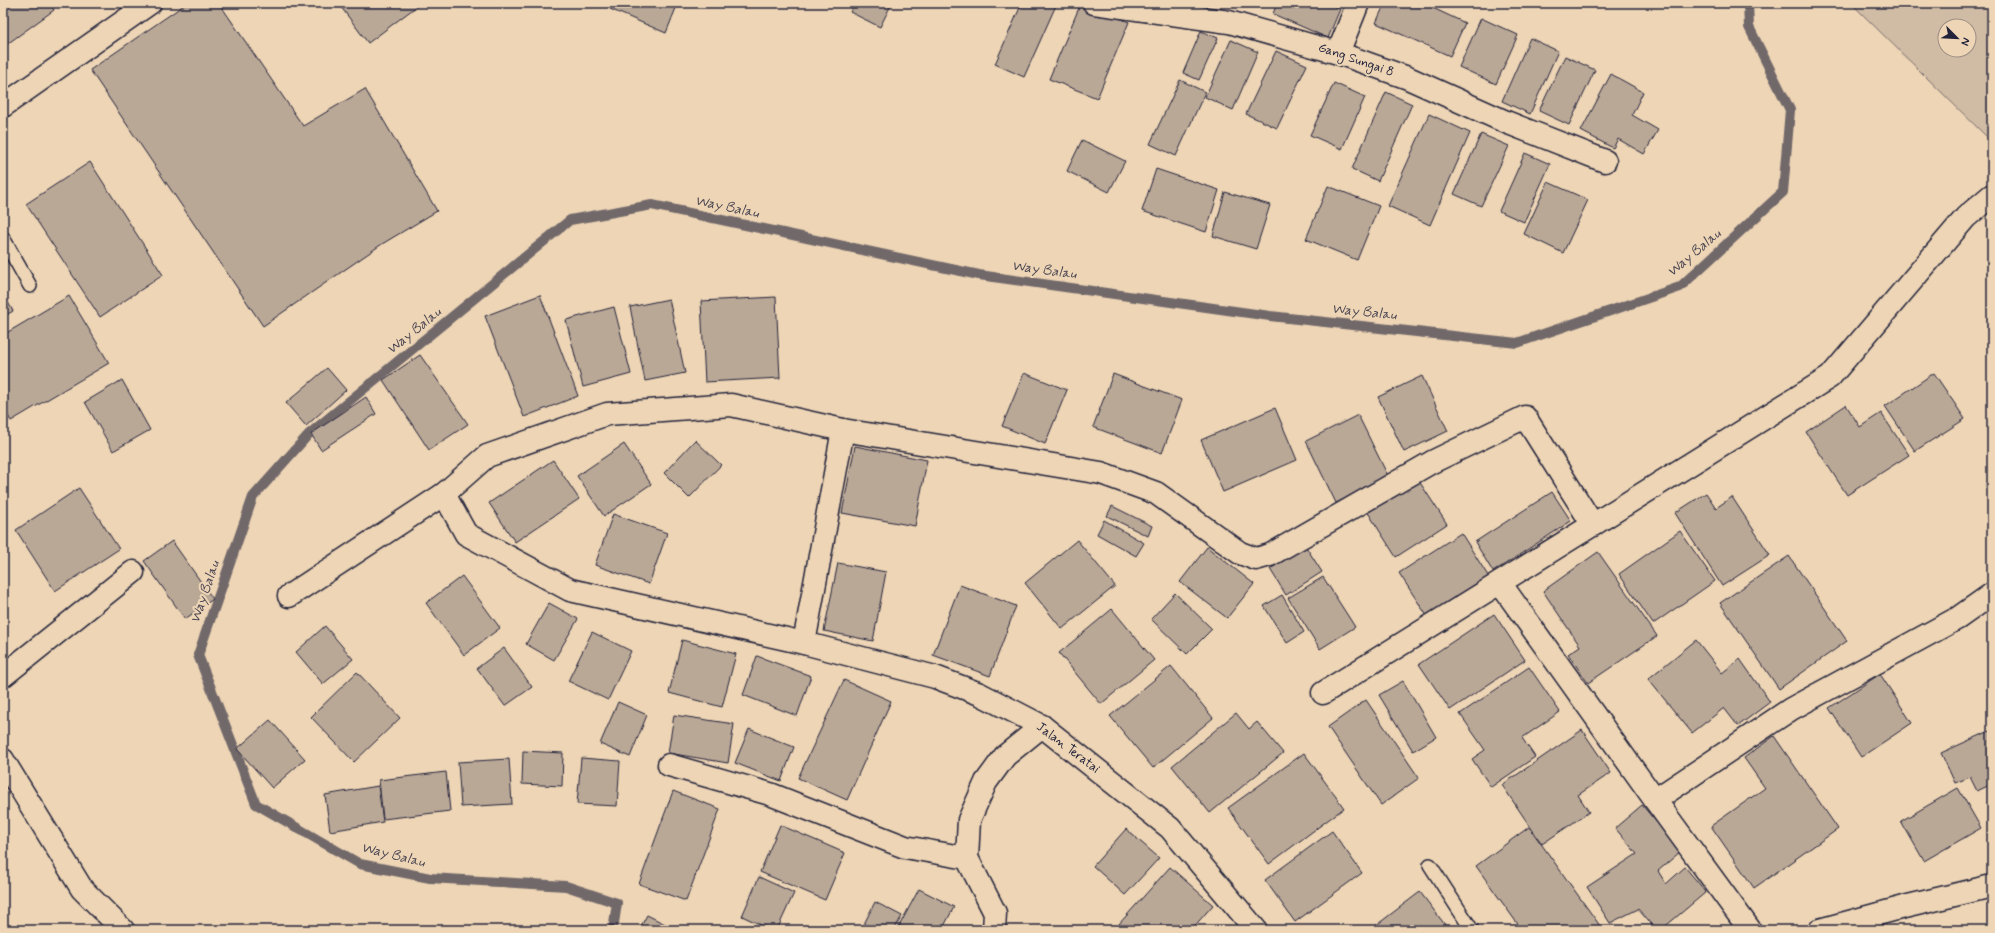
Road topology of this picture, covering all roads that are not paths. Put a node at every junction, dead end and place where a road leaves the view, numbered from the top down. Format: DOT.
graph roads {
  1 [pos="150,3"];
  2 [pos="1094,3"];
  3 [pos="1358,3"];
  4 [pos="1142,7"];
  5 [pos="1338,52"];
  6 [pos="3,106"];
  7 [pos="1605,161"];
  8 [pos="1992,195"];
  9 [pos="3,238"];
  10 [pos="30,286"];
  11 [pos="843,430"];
  12 [pos="444,494"];
  13 [pos="1593,525"];
  14 [pos="133,572"];
  15 [pos="1500,582"];
  16 [pos="1992,594"];
  17 [pos="289,596"];
  18 [pos="804,643"];
  19 [pos="3,676"];
  20 [pos="1323,693"];
  21 [pos="1042,726"];
  22 [pos="3,760"];
  23 [pos="669,765"];
  24 [pos="1655,800"];
  25 [pos="968,858"];
  26 [pos="1430,865"];
  27 [pos="1992,886"];
  28 [pos="1831,928"];
  29 [pos="124,930"];
  30 [pos="994,930"];
  31 [pos="1256,930"];
  32 [pos="1472,930"];
  33 [pos="1750,930"];
  1 -- 6 [label="street"];
  2 -- 4 [label="street, Gang Sungai 8"];
  3 -- 5 [label="street"];
  4 -- 5 [label="street, Gang Sungai 8"];
  5 -- 7 [label="street, Gang Sungai 8"];
  8 -- 13 [label="street"];
  9 -- 10 [label="lane"];
  11 -- 12 [label="street"];
  11 -- 13 [label="street"];
  11 -- 18 [label="street"];
  12 -- 17 [label="street"];
  12 -- 18 [label="street, Jalan Teratai"];
  13 -- 15 [label="street"];
  14 -- 19 [label="street"];
  15 -- 20 [label="street"];
  15 -- 24 [label="street"];
  16 -- 24 [label="street"];
  18 -- 21 [label="street, Jalan Teratai"];
  21 -- 25 [label="street"];
  21 -- 31 [label="street, Jalan Teratai"];
  22 -- 29 [label="street"];
  23 -- 25 [label="street"];
  24 -- 33 [label="street"];
  25 -- 30 [label="street"];
  26 -- 32 [label="lane"];
  27 -- 28 [label="street"];
}
